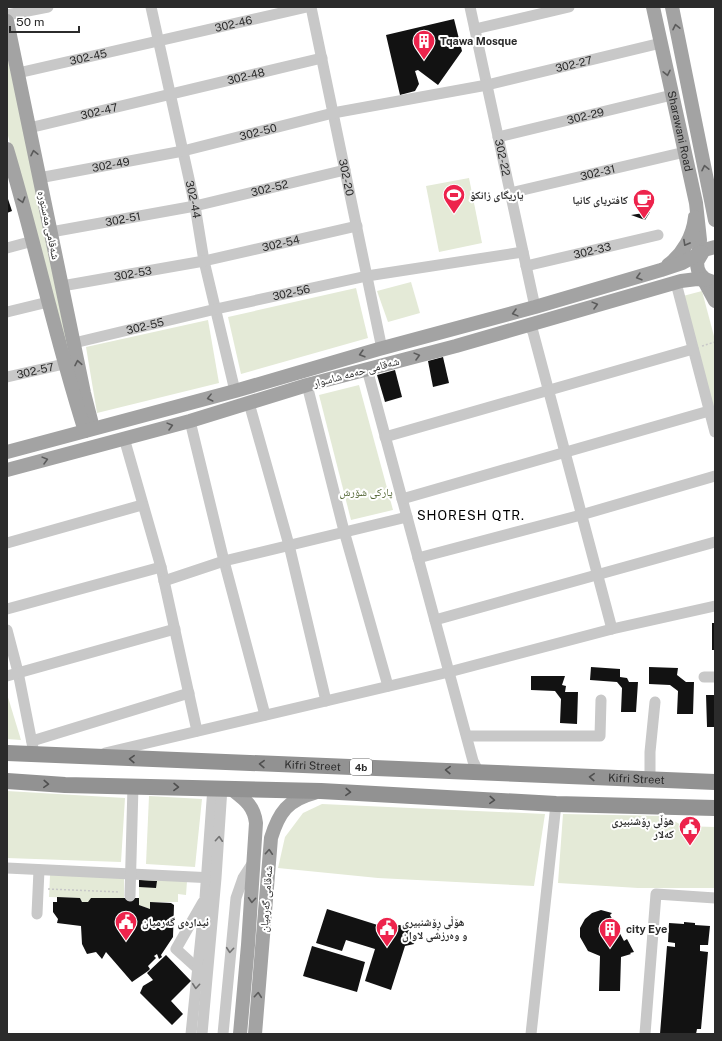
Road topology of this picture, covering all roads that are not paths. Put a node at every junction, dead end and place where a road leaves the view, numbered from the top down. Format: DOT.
graph roads {
  1 [pos="48,7"];
  2 [pos="151,7"];
  3 [pos="306,7"];
  4 [pos="311,7"];
  5 [pos="470,7"];
  6 [pos="569,7"];
  7 [pos="653,7"];
  8 [pos="672,7"];
  9 [pos="7,16"];
  10 [pos="7,21"];
  11 [pos="475,30"];
  12 [pos="160,41"];
  13 [pos="661,43"];
  14 [pos="322,58"];
  15 [pos="18,73"];
  16 [pos="487,85"];
  17 [pos="672,95"];
  18 [pos="171,96"];
  19 [pos="333,113"];
  20 [pos="29,128"];
  21 [pos="498,137"];
  22 [pos="7,149"];
  23 [pos="183,151"];
  24 [pos="685,152"];
  25 [pos="345,170"];
  26 [pos="11,175"];
  27 [pos="39,178"];
  28 [pos="510,193"];
  29 [pos="712,200"];
  30 [pos="695,201"];
  31 [pos="195,206"];
  32 [pos="715,220"];
  33 [pos="357,226"];
  34 [pos="51,232"];
  35 [pos="658,235"];
  36 [pos="33,241"];
  37 [pos="715,247"];
  38 [pos="7,248"];
  39 [pos="523,252"];
  40 [pos="700,254"];
  41 [pos="204,261"];
  42 [pos="526,266"];
  43 [pos="661,270"];
  44 [pos="367,276"];
  45 [pos="707,280"];
  46 [pos="676,283"];
  47 [pos="62,286"];
  48 [pos="568,297"];
  49 [pos="715,301"];
  50 [pos="48,302"];
  51 [pos="535,307"];
  52 [pos="216,308"];
  53 [pos="7,312"];
  54 [pos="571,312"];
  55 [pos="529,325"];
  56 [pos="74,343"];
  57 [pos="382,349"];
  58 [pos="693,349"];
  59 [pos="64,364"];
  60 [pos="367,370"];
  61 [pos="7,377"];
  62 [pos="307,385"];
  63 [pos="548,390"];
  64 [pos="235,391"];
  65 [pos="79,394"];
  66 [pos="249,402"];
  67 [pos="709,411"];
  68 [pos="190,420"];
  69 [pos="89,429"];
  70 [pos="715,432"];
  71 [pos="385,437"];
  72 [pos="124,438"];
  73 [pos="7,452"];
  74 [pos="564,452"];
  75 [pos="7,470"];
  76 [pos="715,476"];
  77 [pos="402,498"];
  78 [pos="142,505"];
  79 [pos="581,515"];
  80 [pos="407,516"];
  81 [pos="344,531"];
  82 [pos="715,542"];
  83 [pos="7,543"];
  84 [pos="288,545"];
  85 [pos="418,558"];
  86 [pos="224,561"];
  87 [pos="161,567"];
  88 [pos="597,576"];
  89 [pos="164,581"];
  90 [pos="715,606"];
  91 [pos="7,609"];
  92 [pos="435,620"];
  93 [pos="175,629"];
  94 [pos="612,629"];
  95 [pos="7,630"];
  96 [pos="18,672"];
  97 [pos="449,672"];
  98 [pos="7,676"];
  99 [pos="388,686"];
  100 [pos="189,693"];
  101 [pos="601,700"];
  102 [pos="326,701"];
  103 [pos="655,702"];
  104 [pos="265,716"];
  105 [pos="197,731"];
  106 [pos="467,736"];
  107 [pos="33,748"];
  108 [pos="7,753"];
  109 [pos="87,758"];
  110 [pos="478,772"];
  111 [pos="650,779"];
  112 [pos="7,782"];
  113 [pos="711,782"];
  114 [pos="133,786"];
  115 [pos="222,788"];
  116 [pos="321,791"];
  117 [pos="556,804"];
  118 [pos="710,808"];
  119 [pos="255,861"];
  120 [pos="7,868"];
  121 [pos="39,870"];
  122 [pos="130,873"];
  123 [pos="212,878"];
  124 [pos="130,894"];
  125 [pos="205,898"];
  126 [pos="715,898"];
  127 [pos="37,914"];
  128 [pos="202,969"];
  129 [pos="191,1034"];
  130 [pos="202,1034"];
  131 [pos="223,1034"];
  132 [pos="240,1034"];
  133 [pos="255,1034"];
  134 [pos="531,1034"];
  135 [pos="646,1034"];
  1 -- 9 [label="street"];
  2 -- 12 [label="street, 302-44"];
  3 -- 12 [label="street, 302-46"];
  4 -- 14 [label="street, 302-20"];
  5 -- 11 [label="street, 302-22"];
  6 -- 11 [label="street"];
  7 -- 13 [label="main road, Sharawani Road"];
  29 -- 8 [label="main road, Sharawani Road, one-way"];
  10 -- 15 [label="main road, شەقامی مەستورە"];
  11 -- 16 [label="street, 302-22"];
  12 -- 15 [label="street, 302-45"];
  12 -- 18 [label="street, 302-44"];
  13 -- 16 [label="street, 302-27"];
  13 -- 17 [label="main road, Sharawani Road, one-way"];
  14 -- 18 [label="street, 302-48"];
  14 -- 19 [label="street, 302-20"];
  15 -- 20 [label="main road, شەقامی مەستورە"];
  16 -- 19 [label="street, 302-27"];
  16 -- 21 [label="street, 302-22"];
  17 -- 21 [label="street, 302-29"];
  17 -- 24 [label="main road, Sharawani Road"];
  18 -- 20 [label="street, 302-47"];
  18 -- 23 [label="street, 302-44"];
  19 -- 23 [label="street, 302-50"];
  19 -- 25 [label="street, 302-20"];
  27 -- 20 [label="main road, شەقامی مەستورە, one-way"];
  21 -- 28 [label="street, 302-22"];
  22 -- 26 [label="main road, شەقامی مەستورە"];
  23 -- 27 [label="street, 302-49"];
  23 -- 31 [label="street, 302-44"];
  24 -- 28 [label="street, 302-31"];
  24 -- 30 [label="main road, Sharawani Road"];
  25 -- 31 [label="street, 302-52"];
  25 -- 33 [label="street, 302-20"];
  26 -- 36 [label="main road, شەقامی مەستورە, one-way"];
  27 -- 34 [label="main road, شەقامی مەستورە"];
  28 -- 39 [label="street, 302-22"];
  29 -- 30 [label="main road"];
  29 -- 32 [label="main road, Sharawani Road"];
  30 -- 40 [label="main road, Sharawani Road"];
  30 -- 43 [label="main road, one-way"];
  31 -- 34 [label="street, 302-51"];
  31 -- 41 [label="street, 302-44"];
  33 -- 41 [label="street, 302-54"];
  33 -- 44 [label="street, 302-20"];
  34 -- 47 [label="main road, شەقامی مەستورە"];
  35 -- 42 [label="street, 302-33"];
  36 -- 38 [label="street"];
  36 -- 50 [label="main road, شەقامی مەستورە"];
  37 -- 40 [label="main road, شەقامی حەمە شاسوار"];
  39 -- 42 [label="street, 302-22"];
  39 -- 44 [label="street, 302-56"];
  40 -- 43 [label="main road, شەقامی حەمە شاسوار"];
  40 -- 45 [label="main road, Sharawani Road"];
  41 -- 47 [label="street, 302-53"];
  41 -- 52 [label="street, 302-44"];
  42 -- 51 [label="street, 302-22"];
  43 -- 48 [label="main road, شەقامی حەمە شاسوار, one-way"];
  44 -- 52 [label="street, 302-56"];
  44 -- 57 [label="street, 302-20"];
  45 -- 46 [label="main road, شەقامی حەمە شاسوار"];
  45 -- 49 [label="main road, Sharawani Road"];
  54 -- 46 [label="main road, شەقامی حەمە شاسوار, one-way"];
  46 -- 58 [label="street"];
  47 -- 56 [label="main road, شەقامی مەستورە"];
  48 -- 51 [label="main road, شەقامی حەمە شاسوار"];
  48 -- 54 [label="main road"];
  50 -- 53 [label="street"];
  50 -- 59 [label="main road, شەقامی مەستورە"];
  51 -- 57 [label="main road, شەقامی حەمە شاسوار, one-way"];
  52 -- 56 [label="street, 302-55"];
  52 -- 64 [label="street, 302-44"];
  54 -- 55 [label="main road, شەقامی حەمە شاسوار"];
  60 -- 55 [label="main road, شەقامی حەمە شاسوار, one-way"];
  55 -- 63 [label="street"];
  65 -- 56 [label="main road, شەقامی مەستورە, one-way"];
  57 -- 64 [label="main road, شەقامی حەمە شاسوار, one-way"];
  58 -- 63 [label="street"];
  58 -- 67 [label="street"];
  59 -- 61 [label="street, 302-57"];
  59 -- 65 [label="main road, شەقامی مەستورە"];
  60 -- 62 [label="main road, شەقامی حەمە شاسوار"];
  60 -- 71 [label="street"];
  62 -- 66 [label="main road, شەقامی حەمە شاسوار"];
  62 -- 81 [label="street"];
  63 -- 71 [label="street"];
  63 -- 74 [label="street"];
  64 -- 69 [label="main road, شەقامی حەمە شاسوار, one-way"];
  65 -- 69 [label="main road, شەقامی مەستورە"];
  66 -- 68 [label="main road, شەقامی حەمە شاسوار"];
  66 -- 84 [label="street"];
  67 -- 70 [label="street"];
  67 -- 74 [label="street"];
  72 -- 68 [label="main road, شەقامی حەمە شاسوار, one-way"];
  68 -- 86 [label="street"];
  69 -- 73 [label="main road, شەقامی حەمە شاسوار"];
  71 -- 77 [label="street"];
  75 -- 72 [label="main road, شەقامی حەمە شاسوار, one-way"];
  72 -- 78 [label="street"];
  74 -- 77 [label="street"];
  74 -- 79 [label="street"];
  76 -- 79 [label="street"];
  77 -- 80 [label="street"];
  78 -- 83 [label="street"];
  78 -- 87 [label="street"];
  79 -- 85 [label="street"];
  79 -- 88 [label="street"];
  80 -- 81 [label="street"];
  80 -- 85 [label="street"];
  81 -- 84 [label="street"];
  81 -- 99 [label="street"];
  82 -- 88 [label="street"];
  84 -- 86 [label="street"];
  84 -- 102 [label="street"];
  85 -- 92 [label="street"];
  86 -- 89 [label="street"];
  86 -- 104 [label="street"];
  87 -- 89 [label="street"];
  87 -- 91 [label="street"];
  88 -- 92 [label="street"];
  88 -- 94 [label="street"];
  89 -- 93 [label="street"];
  90 -- 94 [label="street"];
  92 -- 97 [label="street"];
  93 -- 96 [label="street"];
  93 -- 100 [label="street"];
  94 -- 97 [label="street"];
  95 -- 96 [label="street"];
  96 -- 98 [label="street"];
  96 -- 107 [label="street"];
  97 -- 99 [label="street"];
  97 -- 106 [label="street"];
  99 -- 102 [label="street"];
  100 -- 105 [label="street"];
  100 -- 107 [label="street"];
  101 -- 106 [label="street"];
  102 -- 104 [label="street"];
  103 -- 111 [label="street"];
  104 -- 105 [label="street"];
  105 -- 109 [label="street"];
  106 -- 110 [label="street"];
  107 -- 108 [label="highway, Kifri Street / 4b"];
  107 -- 109 [label="highway, Kifri Street / 4b"];
  110 -- 109 [label="highway, Kifri Street / 4b, one-way"];
  111 -- 110 [label="highway, Kifri Street / 4b, one-way"];
  111 -- 113 [label="highway, Kifri Street / 4b"];
  112 -- 114 [label="highway, one-way"];
  113 -- 118 [label="highway"];
  114 -- 115 [label="highway, one-way"];
  114 -- 122 [label="street"];
  115 -- 116 [label="highway"];
  115 -- 119 [label="main road, شەقامی گەرمیان"];
  115 -- 123 [label="street"];
  116 -- 117 [label="highway, one-way"];
  133 -- 116 [label="main road, شەقامی گەرمیان, one-way"];
  117 -- 118 [label="highway"];
  117 -- 134 [label="street"];
  119 -- 131 [label="street, one-way"];
  119 -- 132 [label="main road, شەقامی گەرمیان, one-way"];
  120 -- 121 [label="street"];
  121 -- 122 [label="street"];
  121 -- 127 [label="street"];
  122 -- 123 [label="street"];
  122 -- 124 [label="street"];
  123 -- 125 [label="street"];
  123 -- 128 [label="street"];
  125 -- 128 [label="street"];
  125 -- 128 [label="street"];
  126 -- 135 [label="street"];
  128 -- 129 [label="street, one-way"];
  128 -- 130 [label="street"];
}
